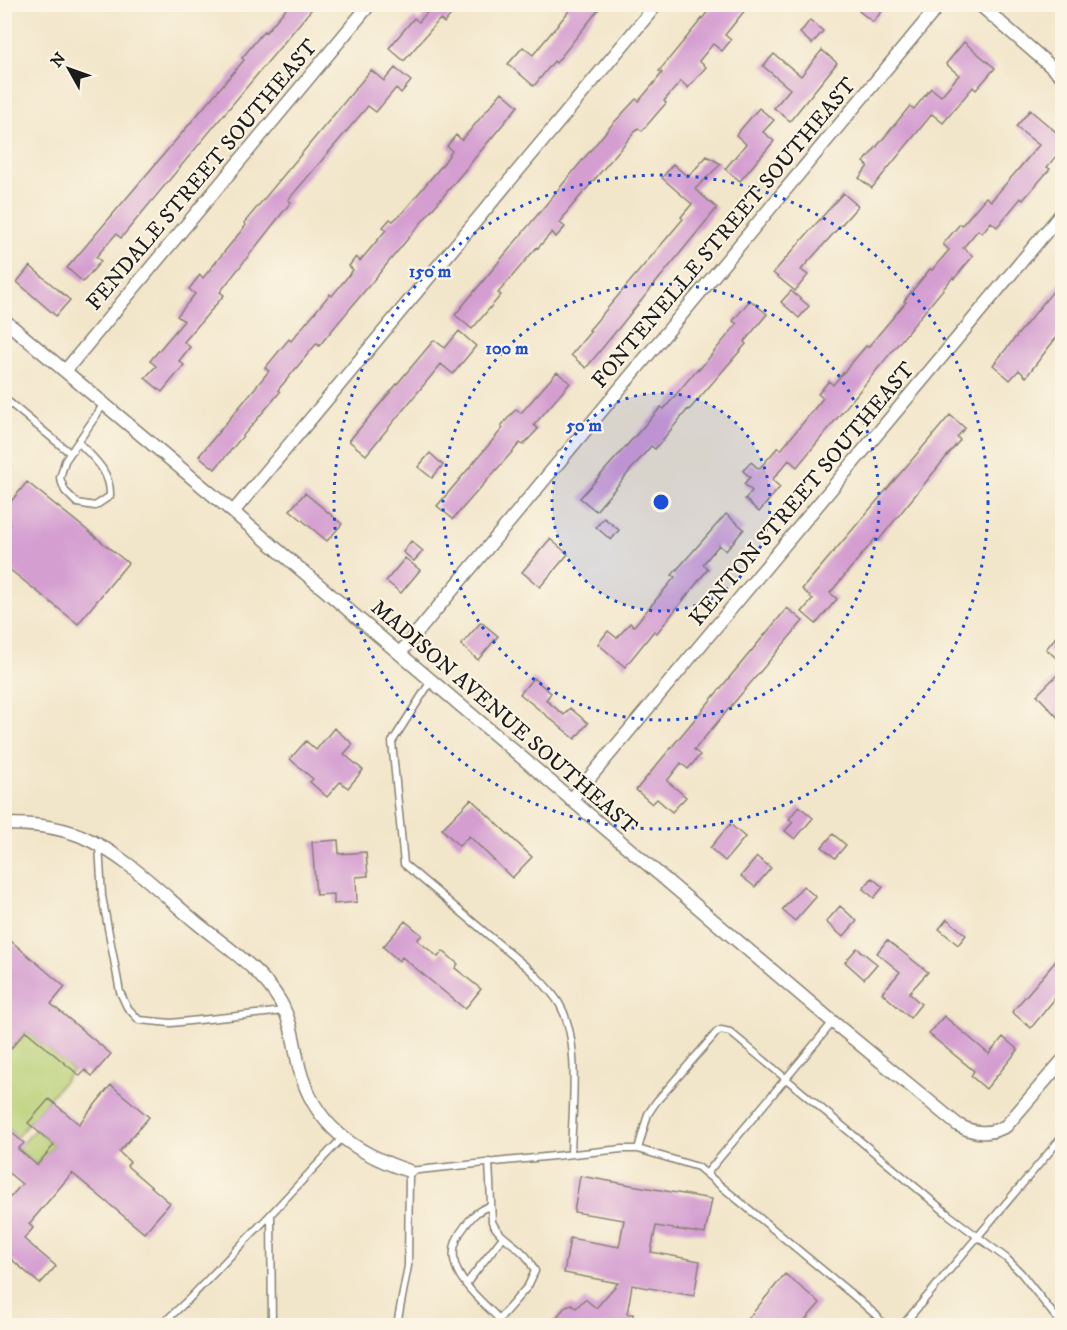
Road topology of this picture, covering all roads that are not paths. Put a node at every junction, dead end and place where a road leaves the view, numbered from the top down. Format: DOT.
graph roads {
  1 [pos="370,4"];
  2 [pos="657,4"];
  3 [pos="940,4"];
  4 [pos="979,4"];
  5 [pos="1062,76"];
  6 [pos="1062,213"];
  7 [pos="4,320"];
  8 [pos="65,371"];
  9 [pos="4,398"];
  10 [pos="104,403"];
  11 [pos="78,442"];
  12 [pos="4,451"];
  13 [pos="70,453"];
  14 [pos="4,469"];
  15 [pos="233,512"];
  16 [pos="400,653"];
  17 [pos="432,680"];
  18 [pos="571,800"];
  19 [pos="4,824"];
  20 [pos="99,845"];
  21 [pos="285,1011"];
  22 [pos="833,1022"];
  23 [pos="1062,1061"];
  24 [pos="786,1078"];
  25 [pos="1062,1137"];
  26 [pos="342,1138"];
  27 [pos="638,1149"];
  28 [pos="571,1153"];
  29 [pos="489,1162"];
  30 [pos="409,1171"];
  31 [pos="707,1173"];
  32 [pos="490,1206"];
  33 [pos="271,1214"];
  34 [pos="978,1236"];
  35 [pos="503,1237"];
  36 [pos="466,1284"];
  37 [pos="499,1319"];
  38 [pos="1062,1325"];
  39 [pos="160,1326"];
  40 [pos="272,1326"];
  41 [pos="399,1326"];
  42 [pos="493,1326"];
  43 [pos="884,1326"];
  44 [pos="902,1326"];
  1 -- 8 [label="street, FENDALE STREET SOUTHEAST"];
  2 -- 15 [label="street"];
  3 -- 16 [label="street, FONTENELLE STREET SOUTHEAST"];
  4 -- 5 [label="street"];
  6 -- 18 [label="street, KENTON STREET SOUTHEAST"];
  7 -- 8 [label="street, MADISON AVENUE SOUTHEAST"];
  8 -- 10 [label="street, MADISON AVENUE SOUTHEAST"];
  9 -- 13 [label="lane"];
  10 -- 11 [label="lane"];
  10 -- 15 [label="street, MADISON AVENUE SOUTHEAST"];
  11 -- 13 [label="lane"];
  11 -- 13 [label="lane"];
  12 -- 14 [label="lane"];
  15 -- 16 [label="street, MADISON AVENUE SOUTHEAST"];
  16 -- 17 [label="street, MADISON AVENUE SOUTHEAST"];
  17 -- 18 [label="street, MADISON AVENUE SOUTHEAST"];
  17 -- 28 [label="lane"];
  18 -- 22 [label="street, MADISON AVENUE SOUTHEAST"];
  19 -- 20 [label="street"];
  20 -- 21 [label="street"];
  20 -- 21 [label="lane"];
  21 -- 26 [label="street"];
  22 -- 23 [label="street, MADISON AVENUE SOUTHEAST"];
  22 -- 24 [label="lane"];
  24 -- 27 [label="lane"];
  24 -- 31 [label="lane"];
  24 -- 34 [label="lane"];
  25 -- 34 [label="lane"];
  26 -- 30 [label="street"];
  26 -- 33 [label="lane"];
  27 -- 28 [label="lane"];
  27 -- 31 [label="lane"];
  28 -- 29 [label="lane"];
  29 -- 30 [label="lane"];
  29 -- 32 [label="lane"];
  30 -- 41 [label="lane"];
  31 -- 43 [label="lane"];
  32 -- 35 [label="lane"];
  32 -- 36 [label="lane"];
  33 -- 39 [label="lane"];
  33 -- 40 [label="lane"];
  34 -- 38 [label="lane"];
  34 -- 44 [label="lane"];
  35 -- 36 [label="lane"];
  35 -- 37 [label="lane"];
  36 -- 37 [label="lane"];
  37 -- 42 [label="lane"];
}
